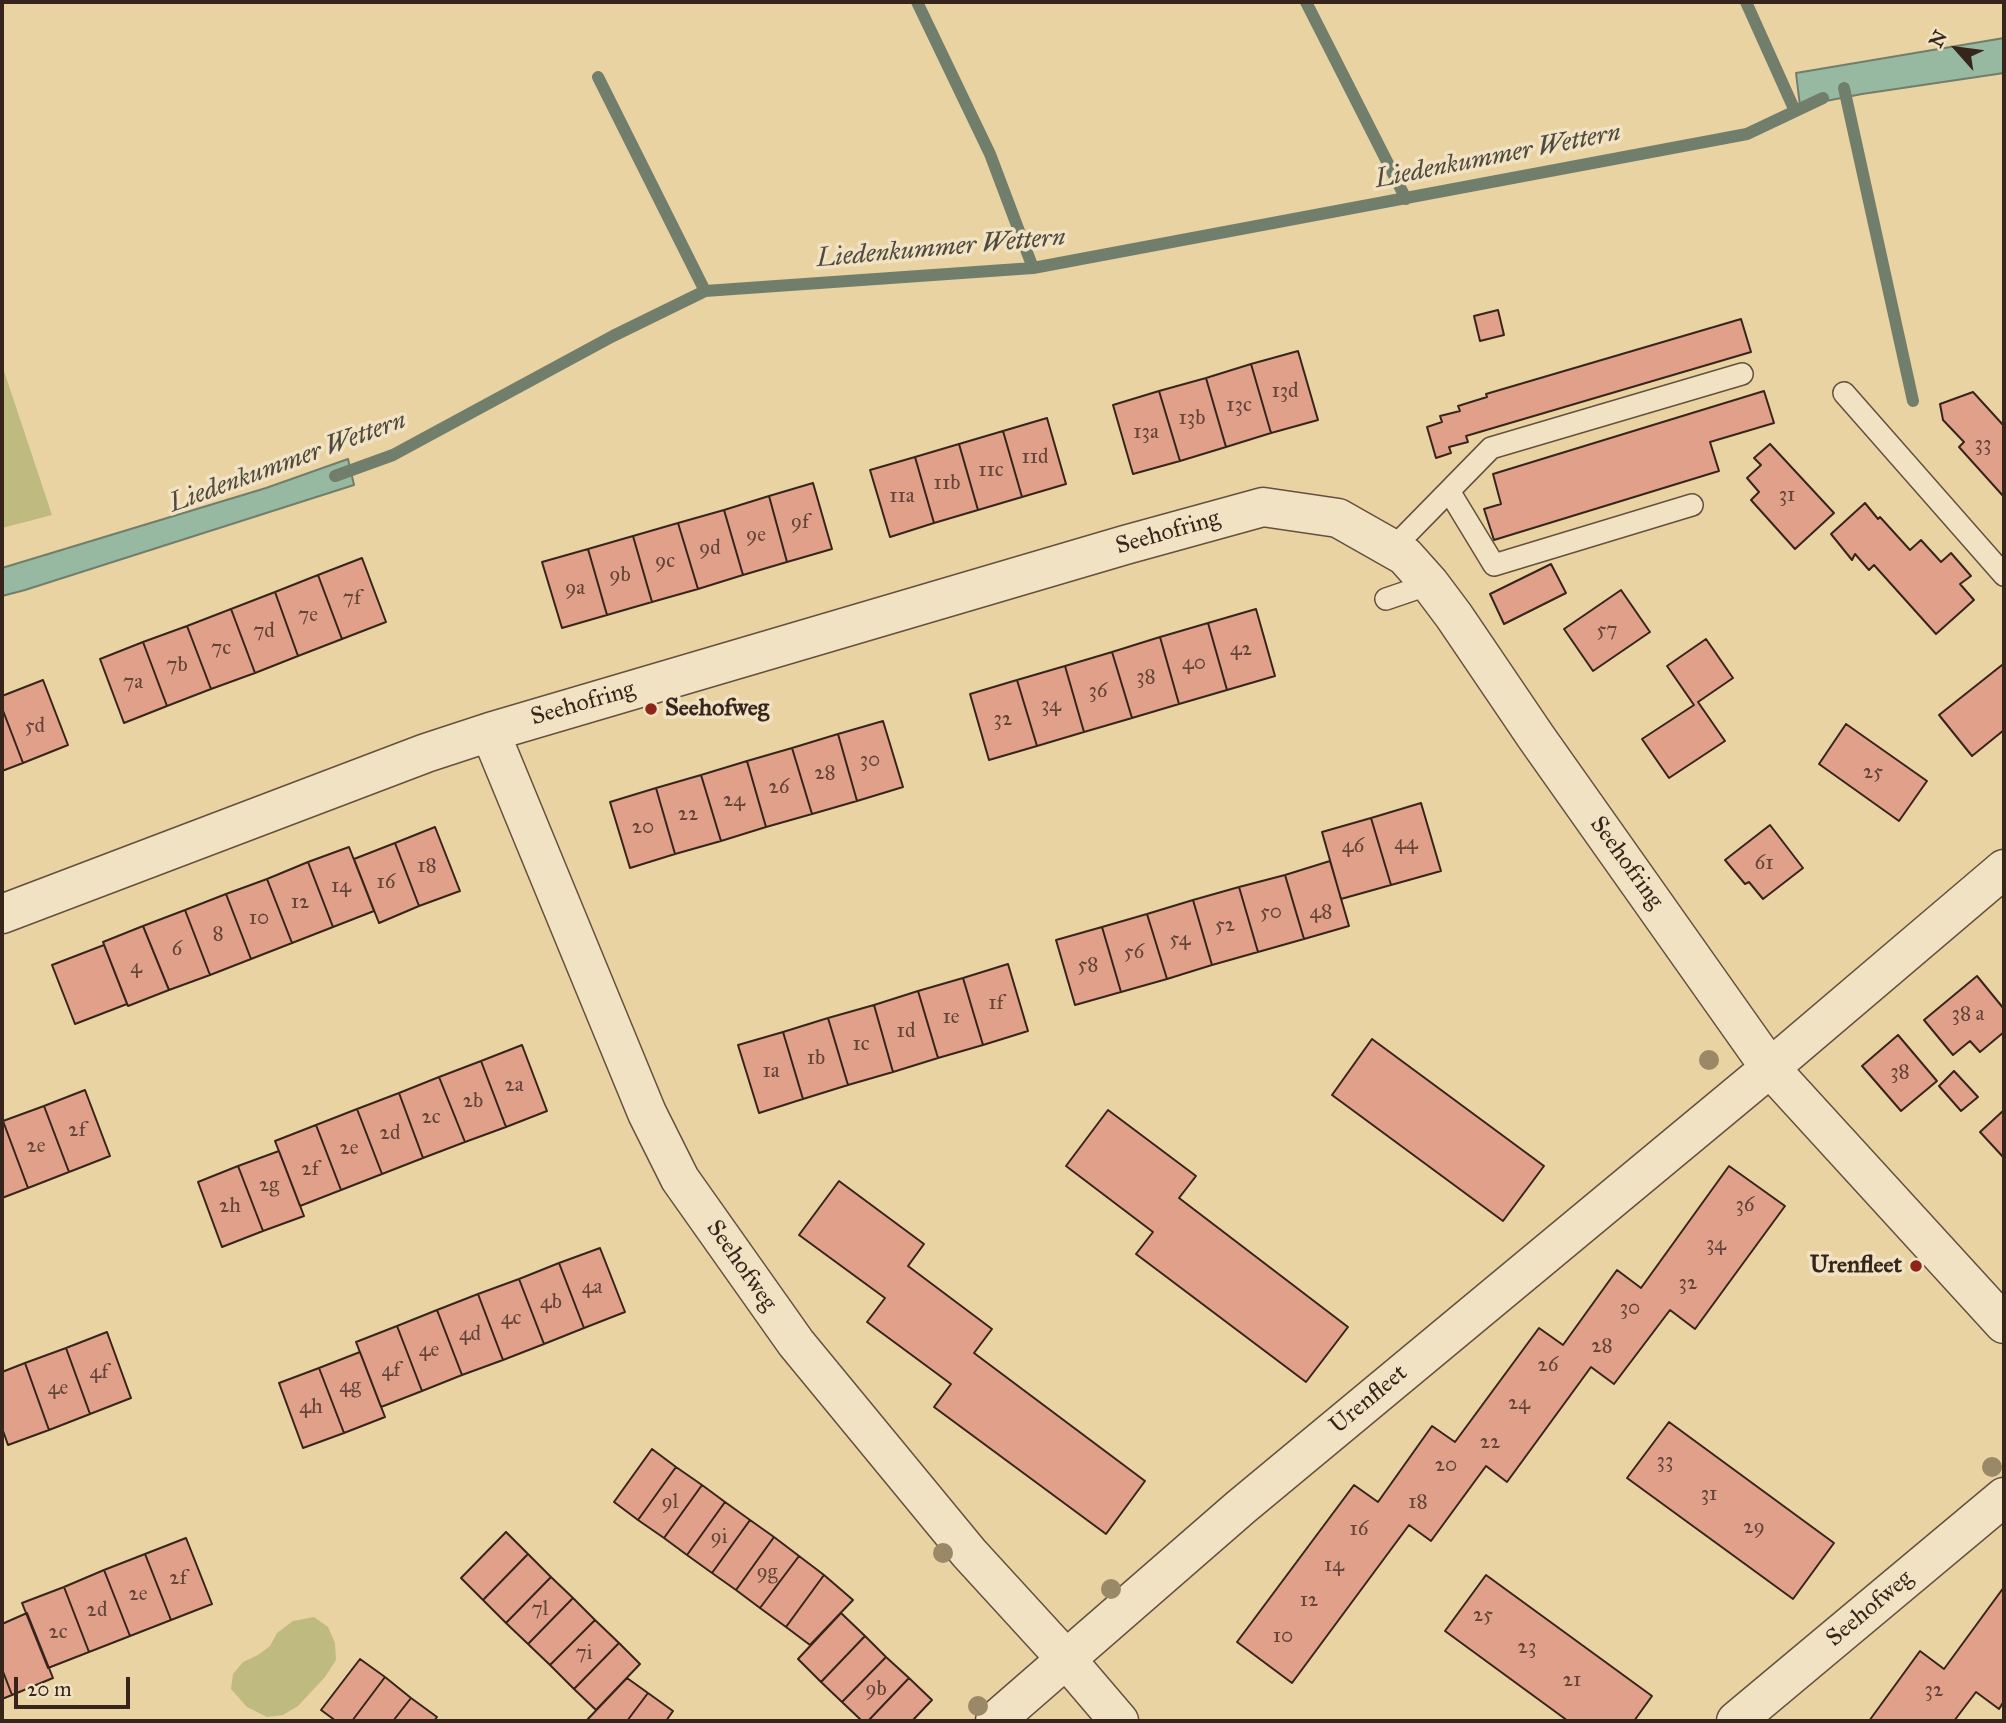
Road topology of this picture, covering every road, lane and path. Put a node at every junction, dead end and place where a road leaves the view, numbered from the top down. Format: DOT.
graph roads {
  1 [pos="1742,374"];
  2 [pos="1844,393"];
  3 [pos="1449,491"];
  4 [pos="1692,505"];
  5 [pos="1392,549"];
  6 [pos="2004,575"];
  7 [pos="1430,584"];
  8 [pos="1386,599"];
  9 [pos="490,732"];
  10 [pos="2004,869"];
  11 [pos="2,915"];
  12 [pos="1770,1068"];
  13 [pos="2004,1324"];
  14 [pos="2004,1497"];
  15 [pos="1066,1659"];
  16 [pos="995,1721"];
  17 [pos="1119,1721"];
  18 [pos="1736,1721"];
  1 -- 3 [label="lane"];
  2 -- 6 [label="lane"];
  3 -- 4 [label="lane"];
  3 -- 5 [label="lane"];
  5 -- 7 [label="street, Seehofring"];
  5 -- 9 [label="street, Seehofring"];
  7 -- 8 [label="lane"];
  7 -- 12 [label="street, Seehofring"];
  9 -- 11 [label="street, Seehofring"];
  9 -- 15 [label="street, Seehofweg"];
  10 -- 12 [label="street, Urenfleet"];
  12 -- 13 [label="street, Seehofring"];
  12 -- 15 [label="street, Urenfleet"];
  14 -- 18 [label="street, Seehofweg"];
  15 -- 16 [label="street, Urenfleet"];
  15 -- 17 [label="street, Seehofweg"];
}
